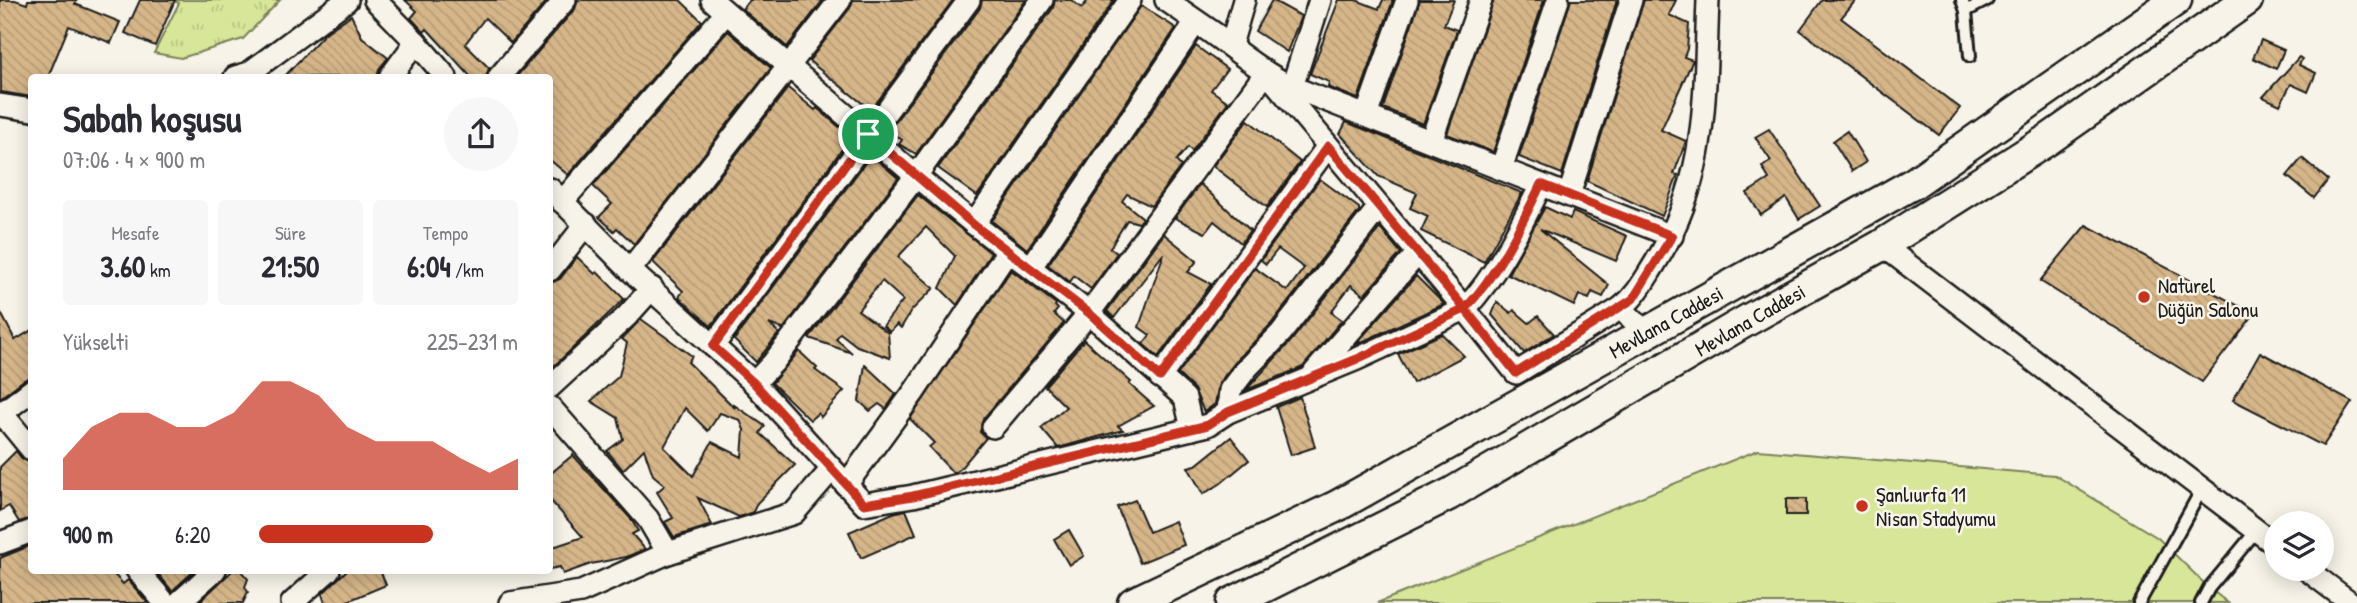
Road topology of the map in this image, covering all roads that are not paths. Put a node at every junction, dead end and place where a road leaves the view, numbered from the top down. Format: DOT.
graph roads {
  1 [pos="347,0"];
  2 [pos="375,0"];
  3 [pos="565,0"];
  4 [pos="840,0"];
  5 [pos="969,0"];
  6 [pos="1042,0"];
  7 [pos="1130,0"];
  8 [pos="1166,0"];
  9 [pos="1244,0"];
  10 [pos="1320,0"];
  11 [pos="1407,0"];
  12 [pos="1481,0"];
  13 [pos="1558,0"];
  14 [pos="1631,0"];
  15 [pos="1692,0"];
  16 [pos="1962,0"];
  17 [pos="1987,0"];
  18 [pos="2176,0"];
  19 [pos="2247,0"];
  20 [pos="719,5"];
  21 [pos="1707,10"];
  22 [pos="1966,11"];
  23 [pos="416,42"];
  24 [pos="1231,45"];
  25 [pos="1970,56"];
  26 [pos="789,66"];
  27 [pos="246,74"];
  28 [pos="392,74"];
  29 [pos="443,74"];
  30 [pos="502,74"];
  31 [pos="1267,75"];
  32 [pos="1292,87"];
  33 [pos="0,105"];
  34 [pos="28,109"];
  35 [pos="1366,116"];
  36 [pos="868,134"];
  37 [pos="1431,141"];
  38 [pos="1328,146"];
  39 [pos="1501,169"];
  40 [pos="916,176"];
  41 [pos="1541,184"];
  42 [pos="556,195"];
  43 [pos="1569,195"];
  44 [pos="1379,207"];
  45 [pos="586,224"];
  46 [pos="974,225"];
  47 [pos="1672,236"];
  48 [pos="1882,245"];
  49 [pos="1008,251"];
  50 [pos="1418,253"];
  51 [pos="553,266"];
  52 [pos="1031,267"];
  53 [pos="630,270"];
  54 [pos="652,288"];
  55 [pos="1621,308"];
  56 [pos="1465,309"];
  57 [pos="1089,313"];
  58 [pos="1646,334"];
  59 [pos="713,346"];
  60 [pos="1160,377"];
  61 [pos="1311,377"];
  62 [pos="754,383"];
  63 [pos="553,384"];
  64 [pos="28,393"];
  65 [pos="553,410"];
  66 [pos="1,412"];
  67 [pos="1228,412"];
  68 [pos="993,427"];
  69 [pos="1192,429"];
  70 [pos="28,445"];
  71 [pos="831,470"];
  72 [pos="846,485"];
  73 [pos="2202,489"];
  74 [pos="2256,531"];
  75 [pos="28,532"];
  76 [pos="2264,537"];
  77 [pos="0,543"];
  78 [pos="668,553"];
  79 [pos="140,574"];
  80 [pos="211,574"];
  81 [pos="325,574"];
  82 [pos="2322,581"];
  83 [pos="584,598"];
  84 [pos="165,603"];
  85 [pos="178,603"];
  86 [pos="292,603"];
  87 [pos="510,603"];
  88 [pos="1133,603"];
  89 [pos="1232,603"];
  90 [pos="2139,603"];
  91 [pos="2201,603"];
  92 [pos="2351,603"];
  1 -- 27 [label="street"];
  2 -- 23 [label="street"];
  3 -- 30 [label="street"];
  4 -- 26 [label="street"];
  5 -- 36 [label="street"];
  6 -- 40 [label="street"];
  7 -- 46 [label="street"];
  8 -- 24 [label="street"];
  9 -- 24 [label="street"];
  10 -- 32 [label="street"];
  11 -- 35 [label="street"];
  12 -- 37 [label="street"];
  13 -- 39 [label="street"];
  14 -- 43 [label="street"];
  15 -- 21 [label="street"];
  16 -- 22 [label="lane"];
  17 -- 22 [label="lane"];
  18 -- 58 [label="main road, Mevllana Caddesi"];
  19 -- 48 [label="main road, Mevlana Caddesi"];
  20 -- 26 [label="street"];
  20 -- 42 [label="street"];
  21 -- 47 [label="street"];
  22 -- 25 [label="lane"];
  23 -- 28 [label="street"];
  23 -- 29 [label="street"];
  24 -- 31 [label="street"];
  24 -- 52 [label="street"];
  26 -- 36 [label="street"];
  26 -- 53 [label="street"];
  31 -- 32 [label="street"];
  31 -- 38 [label="street"];
  31 -- 57 [label="street"];
  32 -- 35 [label="street"];
  33 -- 34 [label="street"];
  35 -- 37 [label="street"];
  36 -- 40 [label="street"];
  36 -- 59 [label="street"];
  37 -- 39 [label="street"];
  38 -- 44 [label="street"];
  38 -- 60 [label="street"];
  39 -- 41 [label="street"];
  40 -- 46 [label="street"];
  40 -- 62 [label="street"];
  41 -- 43 [label="street"];
  41 -- 56 [label="street"];
  42 -- 45 [label="street"];
  43 -- 47 [label="street"];
  44 -- 50 [label="street"];
  44 -- 67 [label="street"];
  45 -- 51 [label="street"];
  45 -- 53 [label="street"];
  46 -- 49 [label="street"];
  47 -- 55 [label="street"];
  48 -- 73 [label="street"];
  48 -- 89 [label="main road, Mevlana Caddesi"];
  49 -- 52 [label="street"];
  49 -- 72 [label="street"];
  50 -- 56 [label="street"];
  50 -- 61 [label="street"];
  52 -- 57 [label="street"];
  53 -- 54 [label="street"];
  54 -- 59 [label="street"];
  54 -- 63 [label="street"];
  55 -- 56 [label="street"];
  55 -- 58 [label="street"];
  56 -- 61 [label="street"];
  57 -- 60 [label="street"];
  57 -- 68 [label="street"];
  58 -- 88 [label="main road, Mevllana Caddesi"];
  59 -- 62 [label="street"];
  60 -- 69 [label="street"];
  61 -- 67 [label="street"];
  62 -- 71 [label="street"];
  64 -- 66 [label="street"];
  65 -- 78 [label="street"];
  66 -- 70 [label="street"];
  67 -- 69 [label="street"];
  69 -- 72 [label="street"];
  71 -- 72 [label="street"];
  71 -- 78 [label="street"];
  73 -- 74 [label="street"];
  73 -- 90 [label="lane"];
  74 -- 76 [label="street"];
  74 -- 91 [label="lane"];
  75 -- 77 [label="street"];
  78 -- 83 [label="street"];
  79 -- 84 [label="street"];
  80 -- 85 [label="street"];
  81 -- 86 [label="street"];
  82 -- 92 [label="street"];
  83 -- 87 [label="street"];
}
